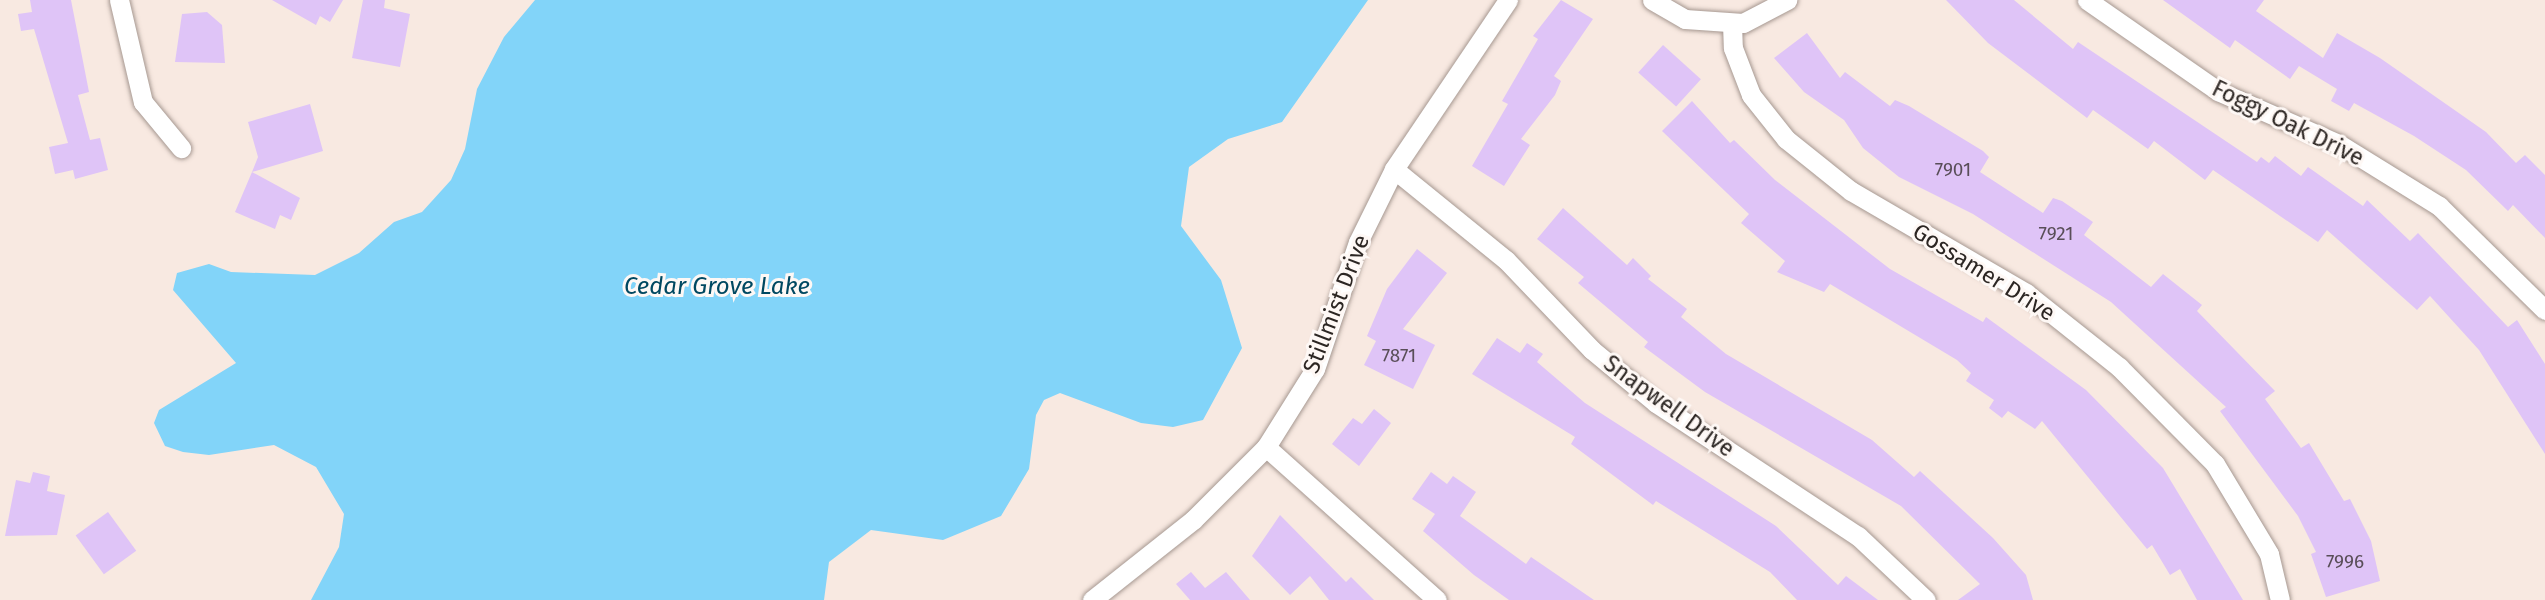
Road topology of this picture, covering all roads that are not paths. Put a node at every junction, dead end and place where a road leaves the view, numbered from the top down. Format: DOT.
graph roads {
  1 [pos="119,0"];
  2 [pos="1508,0"];
  3 [pos="1652,0"];
  4 [pos="1787,0"];
  5 [pos="2087,0"];
  6 [pos="1732,23"];
  7 [pos="181,148"];
  8 [pos="1394,169"];
  9 [pos="2545,310"];
  10 [pos="1266,447"];
  11 [pos="1092,600"];
  12 [pos="1437,600"];
  13 [pos="1926,600"];
  14 [pos="2280,600"];
  1 -- 7 [label="street"];
  2 -- 8 [label="street, Stillmist Drive"];
  3 -- 6 [label="street"];
  4 -- 6 [label="street"];
  5 -- 9 [label="street, Foggy Oak Drive"];
  6 -- 14 [label="street, Gossamer Drive"];
  8 -- 10 [label="street, Stillmist Drive"];
  8 -- 13 [label="street, Snapwell Drive"];
  10 -- 11 [label="street, Stillmist Drive"];
  10 -- 12 [label="street"];
}
